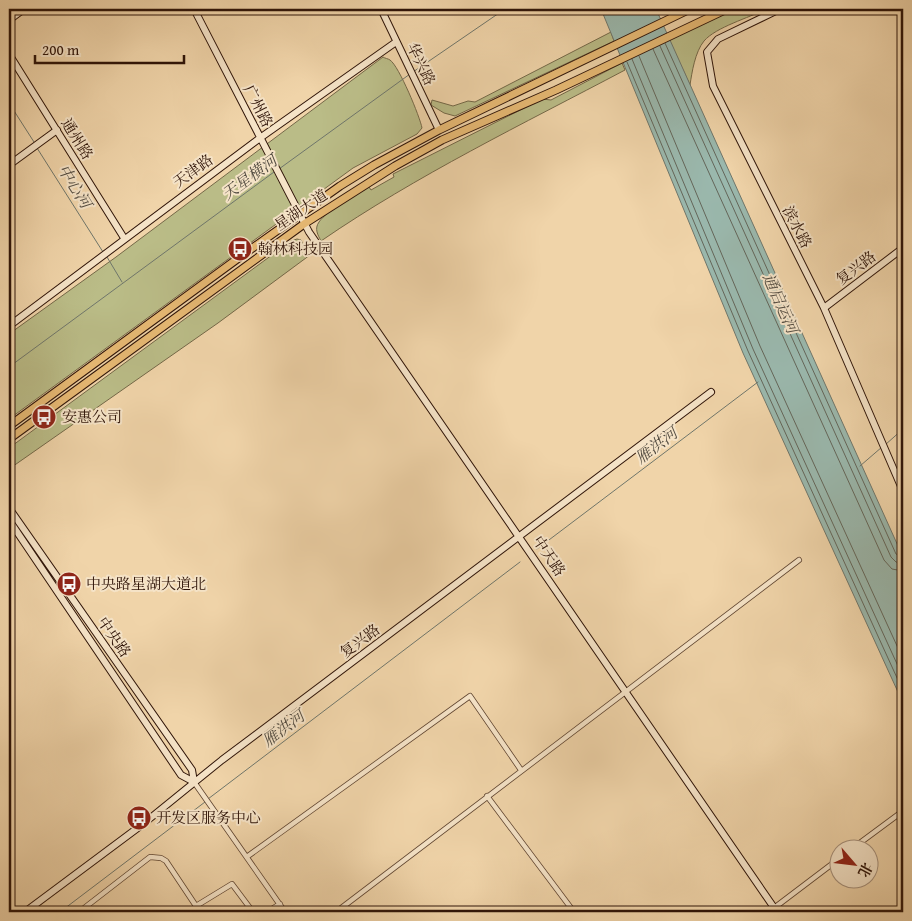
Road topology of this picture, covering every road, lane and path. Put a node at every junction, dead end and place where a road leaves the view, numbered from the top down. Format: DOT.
graph roads {
  1 [pos="24,9"];
  2 [pos="194,9"];
  3 [pos="381,9"];
  4 [pos="690,9"];
  5 [pos="727,9"];
  6 [pos="780,9"];
  7 [pos="9,20"];
  8 [pos="396,42"];
  9 [pos="9,54"];
  10 [pos="57,130"];
  11 [pos="439,130"];
  12 [pos="260,138"];
  13 [pos="9,166"];
  14 [pos="299,216"];
  15 [pos="304,224"];
  16 [pos="124,238"];
  17 [pos="903,248"];
  18 [pos="824,308"];
  19 [pos="9,326"];
  20 [pos="712,392"];
  21 [pos="9,426"];
  22 [pos="9,439"];
  23 [pos="903,492"];
  24 [pos="9,508"];
  25 [pos="9,520"];
  26 [pos="520,536"];
  27 [pos="799,560"];
  28 [pos="625,690"];
  29 [pos="521,770"];
  30 [pos="194,782"];
  31 [pos="487,796"];
  32 [pos="903,810"];
  33 [pos="866,838"];
  34 [pos="248,856"];
  35 [pos="830,866"];
  36 [pos="280,904"];
  37 [pos="776,910"];
  38 [pos="25,912"];
  39 [pos="79,912"];
  40 [pos="253,912"];
  41 [pos="268,912"];
  42 [pos="286,912"];
  43 [pos="336,912"];
  44 [pos="574,912"];
  1 -- 7 [label="street"];
  2 -- 12 [label="street, 广州路"];
  3 -- 8 [label="street, 华兴路"];
  4 -- 11 [label="main road, 星湖大道"];
  5 -- 15 [label="main road, 星湖大道"];
  6 -- 18 [label="street, 滨水路"];
  8 -- 11 [label="street, 华兴路"];
  8 -- 12 [label="street, 天津路"];
  9 -- 10 [label="street, 通州路"];
  10 -- 13 [label="street"];
  10 -- 16 [label="street, 通州路"];
  11 -- 14 [label="main road, 星湖大道"];
  12 -- 14 [label="street, 广州路"];
  12 -- 16 [label="street, 天津路"];
  14 -- 15 [label="street, 中天路"];
  14 -- 21 [label="main road, 星湖大道"];
  15 -- 22 [label="main road, 星湖大道"];
  15 -- 26 [label="street, 中天路"];
  16 -- 19 [label="street, 天津路"];
  17 -- 18 [label="street, 复兴路"];
  18 -- 23 [label="street, 滨水路"];
  20 -- 26 [label="street, 复兴路"];
  24 -- 30 [label="street, 中央路"];
  25 -- 30 [label="street"];
  26 -- 28 [label="street, 中天路"];
  26 -- 30 [label="street, 复兴路"];
  27 -- 28 [label="street"];
  28 -- 29 [label="street"];
  28 -- 37 [label="street, 中天路"];
  29 -- 31 [label="street"];
  29 -- 34 [label="street"];
  30 -- 34 [label="street"];
  30 -- 38 [label="street, 复兴路"];
  31 -- 43 [label="street"];
  31 -- 44 [label="street"];
  32 -- 33 [label="street"];
  34 -- 36 [label="street"];
  35 -- 37 [label="street"];
  36 -- 41 [label="street"];
  36 -- 42 [label="street"];
  39 -- 40 [label="street"];
}
